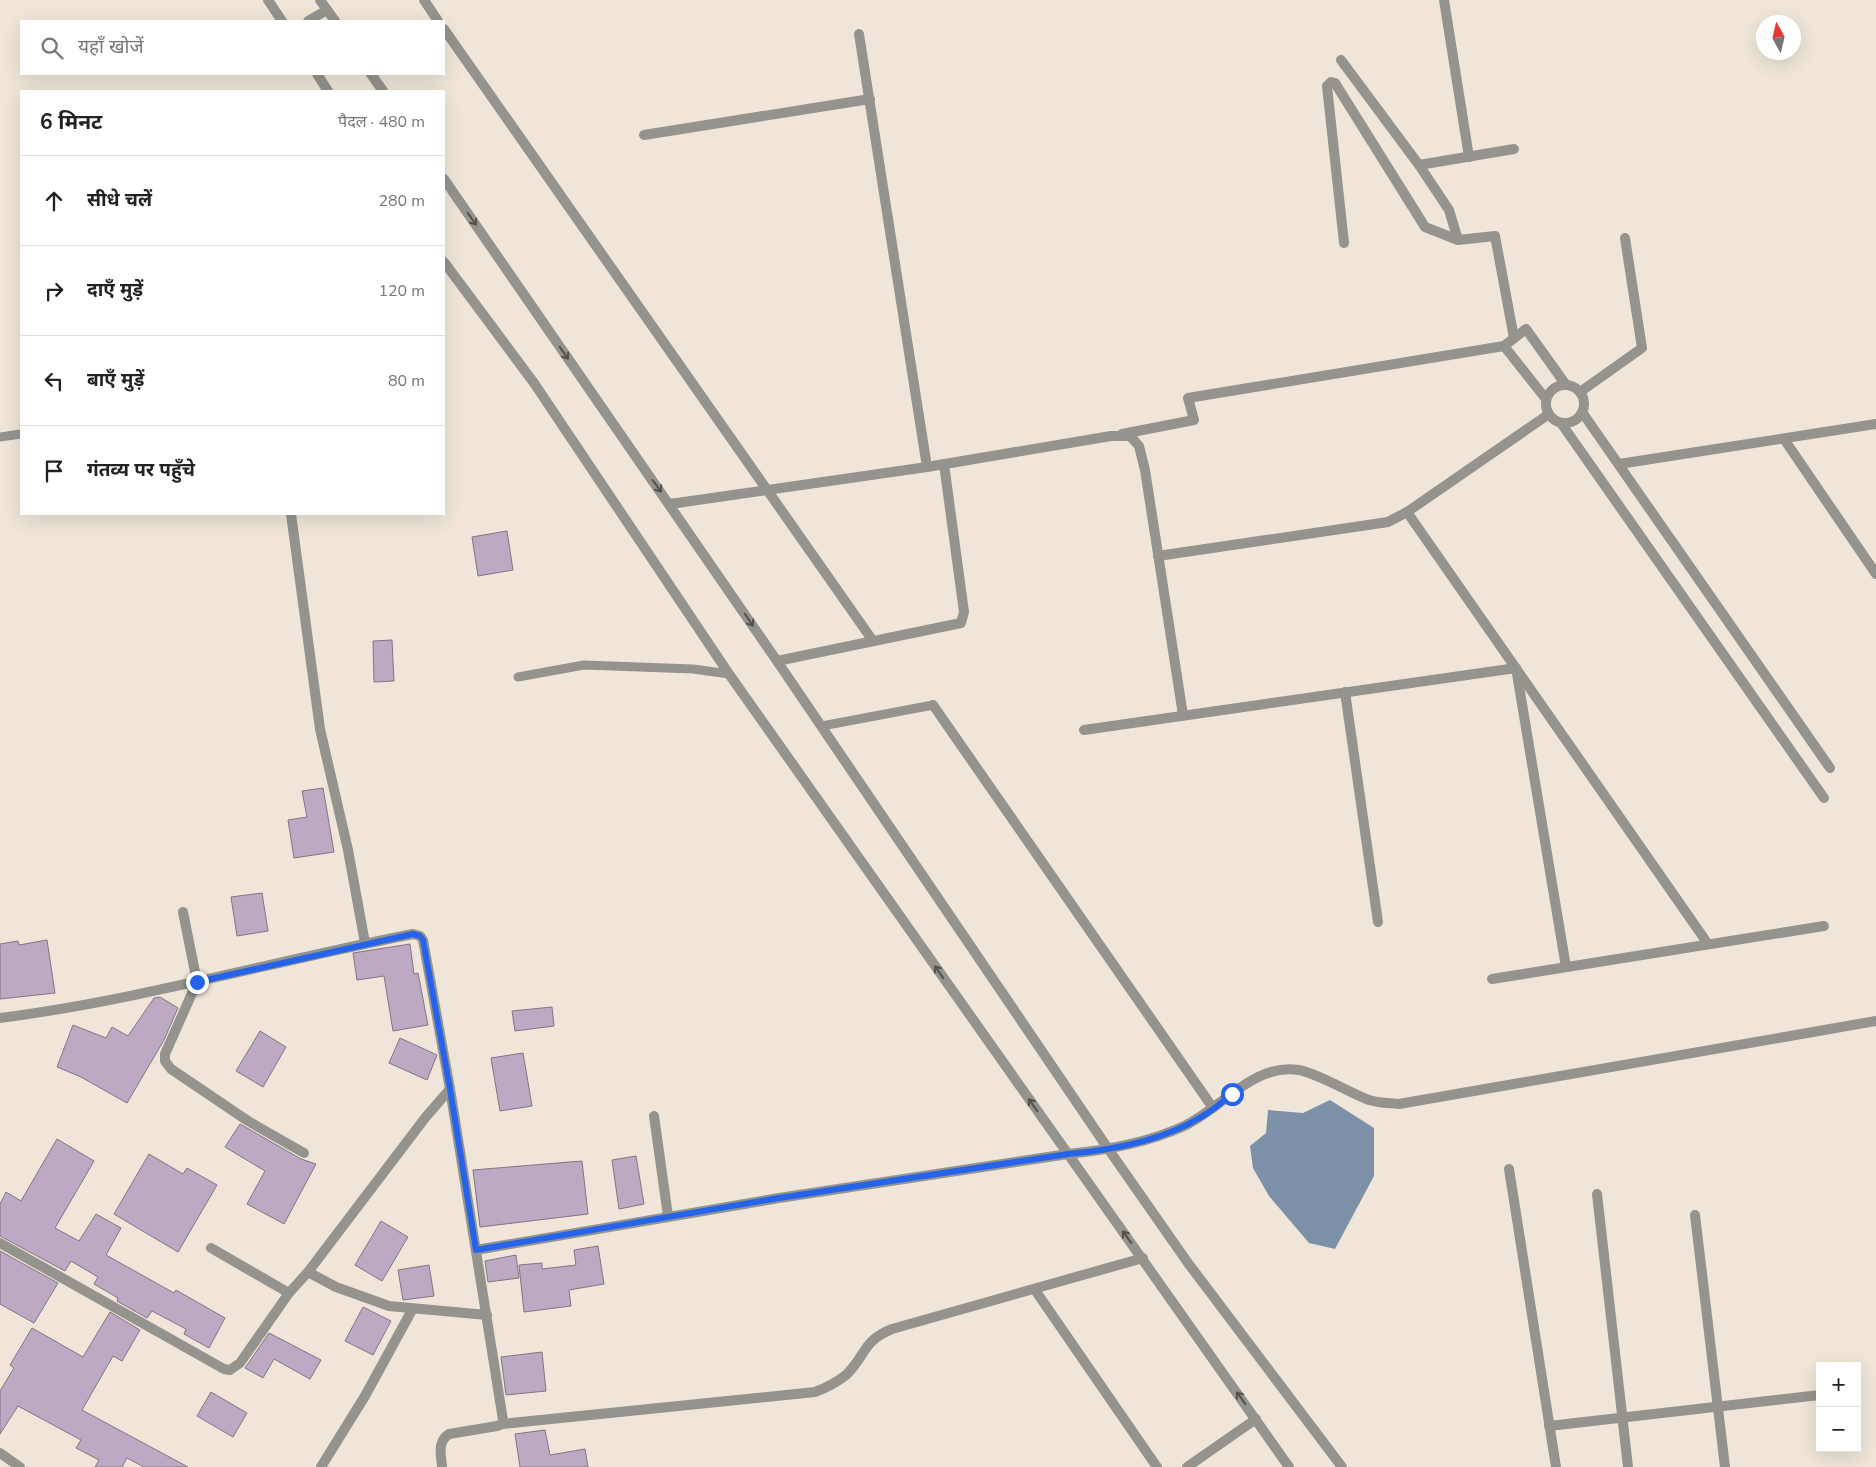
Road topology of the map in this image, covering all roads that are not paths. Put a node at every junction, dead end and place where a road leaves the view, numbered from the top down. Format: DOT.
graph roads {
  1 [pos="268,0"];
  2 [pos="320,0"];
  3 [pos="424,0"];
  4 [pos="1444,0"];
  5 [pos="326,10"];
  6 [pos="281,20"];
  7 [pos="310,20"];
  8 [pos="333,20"];
  9 [pos="437,20"];
  10 [pos="445,30"];
  11 [pos="860,34"];
  12 [pos="1341,60"];
  13 [pos="318,75"];
  14 [pos="372,75"];
  15 [pos="327,90"];
  16 [pos="382,90"];
  17 [pos="870,99"];
  18 [pos="644,135"];
  19 [pos="1514,150"];
  20 [pos="1469,157"];
  21 [pos="1419,165"];
  22 [pos="445,180"];
  23 [pos="1625,238"];
  24 [pos="1458,240"];
  25 [pos="1344,243"];
  26 [pos="445,263"];
  27 [pos="1514,338"];
  28 [pos="1504,346"];
  29 [pos="1566,384"];
  30 [pos="1580,392"];
  31 [pos="1546,399"];
  32 [pos="1582,412"];
  33 [pos="1549,414"];
  34 [pos="1561,423"];
  35 [pos="1876,424"];
  36 [pos="20,434"];
  37 [pos="1111,436"];
  38 [pos="0,437"];
  39 [pos="1784,439"];
  40 [pos="944,464"];
  41 [pos="1619,464"];
  42 [pos="927,467"];
  43 [pos="765,490"];
  44 [pos="670,504"];
  45 [pos="1407,512"];
  46 [pos="291,515"];
  47 [pos="1158,556"];
  48 [pos="1876,556"];
  49 [pos="1865,557"];
  50 [pos="1876,574"];
  51 [pos="873,641"];
  52 [pos="777,661"];
  53 [pos="1516,668"];
  54 [pos="729,674"];
  55 [pos="518,677"];
  56 [pos="1345,692"];
  57 [pos="933,705"];
  58 [pos="1183,716"];
  59 [pos="822,726"];
  60 [pos="1084,730"];
  61 [pos="1830,768"];
  62 [pos="1824,798"];
  63 [pos="183,912"];
  64 [pos="1378,922"];
  65 [pos="1824,926"];
  66 [pos="365,944"];
  67 [pos="1708,944"];
  68 [pos="1566,967"];
  69 [pos="1492,979"];
  70 [pos="197,982"];
  71 [pos="0,1018"];
  72 [pos="1876,1021"];
  73 [pos="450,1089"];
  74 [pos="1213,1108"];
  75 [pos="654,1116"];
  76 [pos="1109,1150"];
  77 [pos="304,1153"];
  78 [pos="1068,1154"];
  79 [pos="1509,1169"];
  80 [pos="1597,1194"];
  81 [pos="1695,1215"];
  82 [pos="668,1216"];
  83 [pos="0,1243"];
  84 [pos="211,1248"];
  85 [pos="476,1250"];
  86 [pos="1143,1258"];
  87 [pos="308,1272"];
  88 [pos="1035,1290"];
  89 [pos="289,1293"];
  90 [pos="412,1310"];
  91 [pos="487,1315"];
  92 [pos="1816,1395"];
  93 [pos="1717,1407"];
  94 [pos="1622,1418"];
  95 [pos="1256,1419"];
  96 [pos="502,1424"];
  97 [pos="1549,1426"];
  98 [pos="0,1453"];
  99 [pos="20,1467"];
  100 [pos="321,1467"];
  101 [pos="442,1467"];
  102 [pos="1157,1467"];
  103 [pos="1187,1467"];
  104 [pos="1289,1467"];
  105 [pos="1342,1467"];
  106 [pos="1556,1467"];
  107 [pos="1628,1467"];
  108 [pos="1725,1467"];
  1 -- 6 [label="street"];
  2 -- 5 [label="street"];
  3 -- 9 [label="street"];
  4 -- 20 [label="street"];
  5 -- 7 [label="street"];
  5 -- 8 [label="street"];
  10 -- 43 [label="street"];
  11 -- 17 [label="street"];
  12 -- 21 [label="street"];
  13 -- 15 [label="street"];
  14 -- 16 [label="street"];
  17 -- 18 [label="street"];
  17 -- 42 [label="street"];
  19 -- 20 [label="street"];
  20 -- 21 [label="street"];
  21 -- 24 [label="street"];
  22 -- 44 [label="street, one-way"];
  23 -- 30 [label="street"];
  24 -- 25 [label="street"];
  24 -- 27 [label="street"];
  26 -- 54 [label="street"];
  27 -- 28 [label="street"];
  27 -- 29 [label="street"];
  28 -- 31 [label="street"];
  28 -- 37 [label="street"];
  29 -- 30 [label="street"];
  29 -- 31 [label="street"];
  30 -- 32 [label="street"];
  31 -- 33 [label="street"];
  32 -- 34 [label="street"];
  32 -- 41 [label="street"];
  33 -- 34 [label="street"];
  33 -- 45 [label="street"];
  34 -- 62 [label="street"];
  35 -- 39 [label="street"];
  36 -- 38 [label="lane"];
  37 -- 40 [label="street"];
  37 -- 47 [label="street"];
  39 -- 41 [label="street"];
  39 -- 49 [label="street"];
  40 -- 42 [label="street"];
  40 -- 51 [label="street"];
  41 -- 61 [label="street"];
  42 -- 43 [label="street"];
  43 -- 44 [label="street"];
  43 -- 51 [label="street"];
  44 -- 52 [label="street, one-way"];
  45 -- 47 [label="street"];
  45 -- 53 [label="street"];
  46 -- 66 [label="street"];
  47 -- 58 [label="street"];
  48 -- 49 [label="street"];
  49 -- 50 [label="street"];
  51 -- 52 [label="street"];
  52 -- 59 [label="street"];
  53 -- 56 [label="street"];
  53 -- 67 [label="street"];
  53 -- 68 [label="street"];
  54 -- 55 [label="lane"];
  78 -- 54 [label="street, one-way"];
  56 -- 58 [label="street"];
  56 -- 64 [label="street"];
  57 -- 59 [label="lane"];
  57 -- 74 [label="street"];
  58 -- 60 [label="street"];
  59 -- 76 [label="street"];
  63 -- 70 [label="street"];
  65 -- 67 [label="street"];
  66 -- 70 [label="street"];
  66 -- 73 [label="street"];
  67 -- 68 [label="street"];
  68 -- 69 [label="street"];
  70 -- 71 [label="street"];
  70 -- 77 [label="street"];
  72 -- 74 [label="street"];
  73 -- 85 [label="street"];
  73 -- 87 [label="street"];
  74 -- 76 [label="street"];
  75 -- 82 [label="street"];
  76 -- 78 [label="street"];
  76 -- 105 [label="street"];
  78 -- 82 [label="street"];
  86 -- 78 [label="street, one-way"];
  79 -- 97 [label="street"];
  80 -- 94 [label="street"];
  81 -- 93 [label="street"];
  82 -- 85 [label="street"];
  83 -- 89 [label="street"];
  84 -- 89 [label="street"];
  85 -- 91 [label="street"];
  86 -- 88 [label="street"];
  95 -- 86 [label="street, one-way"];
  87 -- 89 [label="street"];
  87 -- 90 [label="street"];
  88 -- 96 [label="street"];
  88 -- 102 [label="street"];
  90 -- 91 [label="street"];
  90 -- 100 [label="street"];
  91 -- 96 [label="street"];
  92 -- 93 [label="street"];
  93 -- 94 [label="street"];
  93 -- 108 [label="street"];
  94 -- 97 [label="street"];
  94 -- 107 [label="street"];
  95 -- 103 [label="street"];
  95 -- 104 [label="street"];
  96 -- 101 [label="street"];
  97 -- 106 [label="street"];
  98 -- 99 [label="street"];
}
